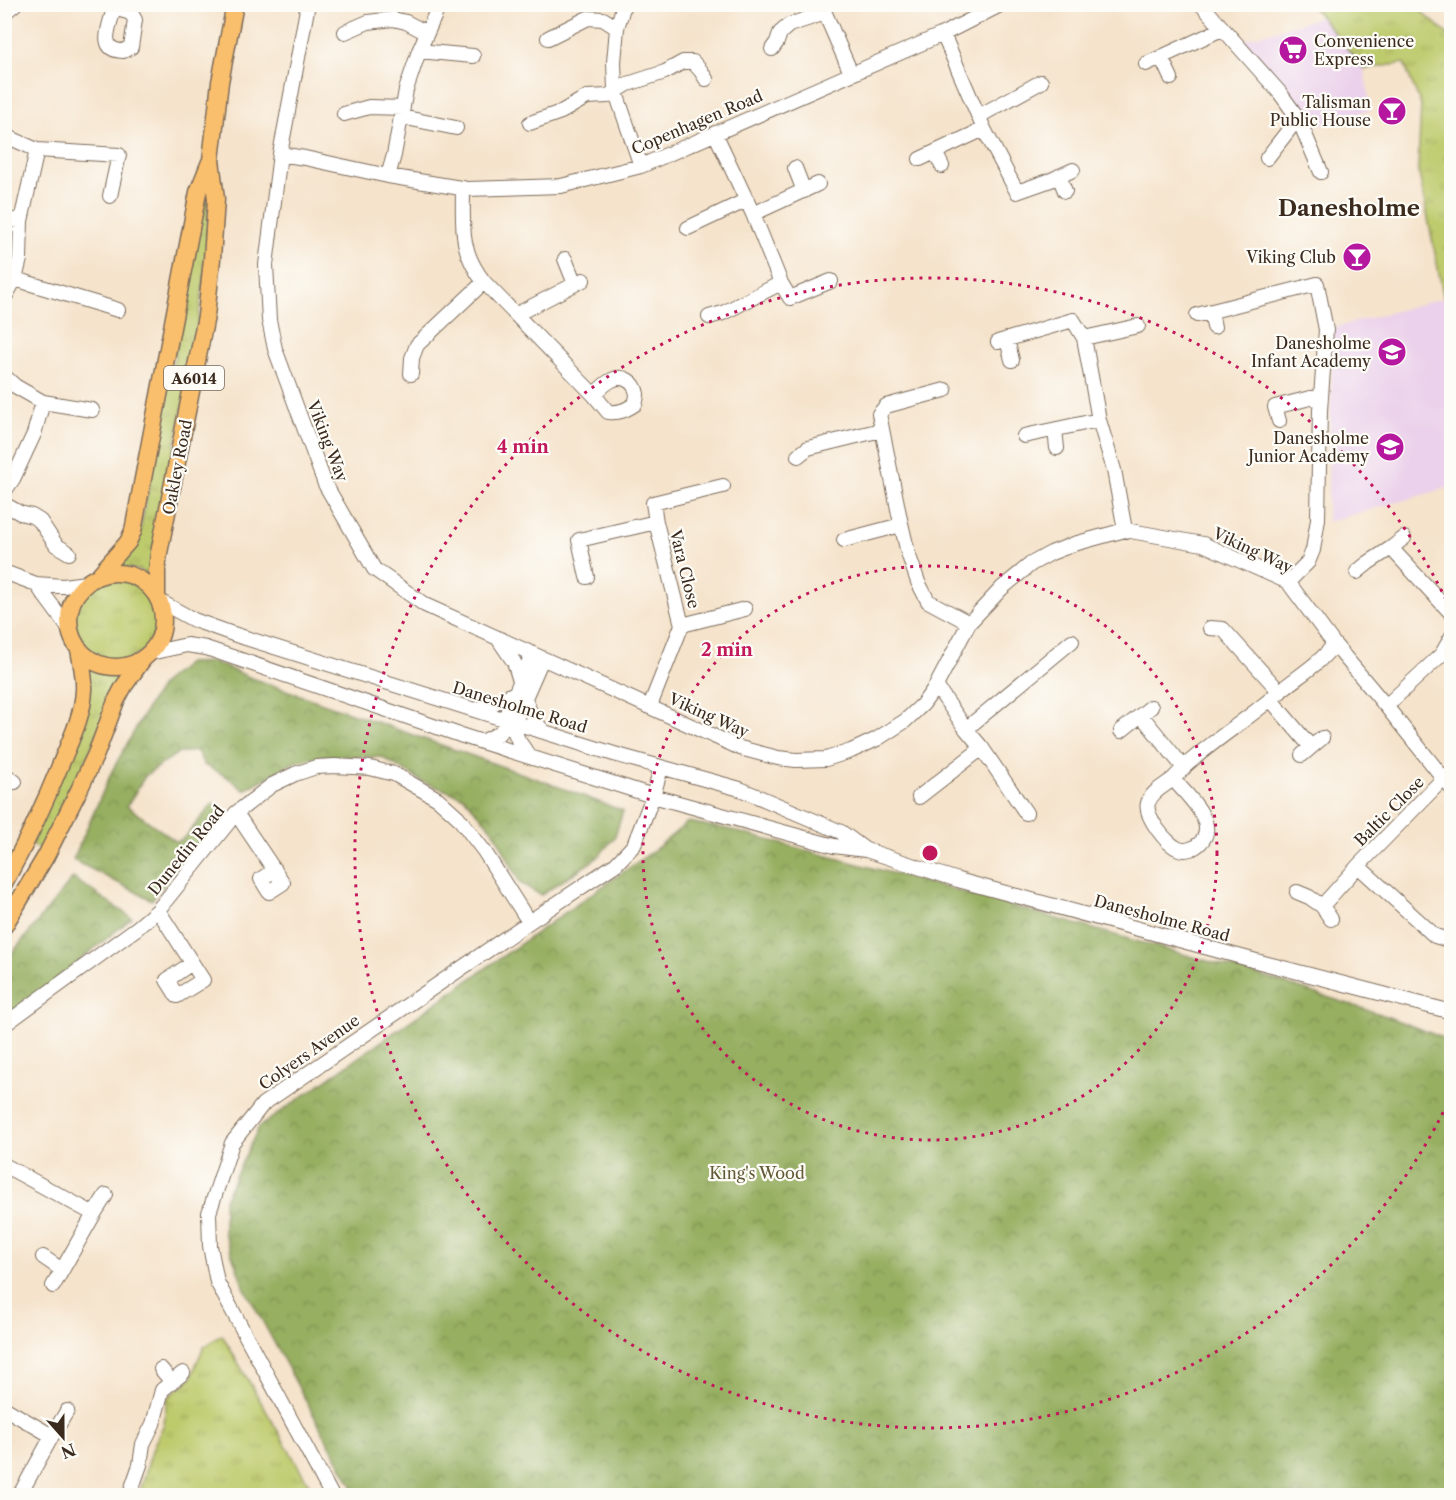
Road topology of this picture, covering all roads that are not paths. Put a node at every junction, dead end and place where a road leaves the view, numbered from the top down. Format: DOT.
graph roads {
  1 [pos="15,4"];
  2 [pos="235,4"];
  3 [pos="308,4"];
  4 [pos="438,4"];
  5 [pos="624,4"];
  6 [pos="1002,4"];
  7 [pos="1201,4"];
  8 [pos="823,9"];
  9 [pos="4,13"];
  10 [pos="617,28"];
  11 [pos="1222,29"];
  12 [pos="345,32"];
  13 [pos="427,33"];
  14 [pos="943,34"];
  15 [pos="548,38"];
  16 [pos="772,49"];
  17 [pos="419,51"];
  18 [pos="473,56"];
  19 [pos="1161,57"];
  20 [pos="1146,64"];
  21 [pos="851,73"];
  22 [pos="1171,78"];
  23 [pos="706,79"];
  24 [pos="1041,82"];
  25 [pos="615,90"];
  26 [pos="402,112"];
  27 [pos="344,114"];
  28 [pos="979,116"];
  29 [pos="1298,118"];
  30 [pos="530,123"];
  31 [pos="456,128"];
  32 [pos="984,129"];
  33 [pos="715,133"];
  34 [pos="4,135"];
  35 [pos="37,150"];
  36 [pos="936,152"];
  37 [pos="280,154"];
  38 [pos="1267,158"];
  39 [pos="920,159"];
  40 [pos="211,160"];
  41 [pos="641,166"];
  42 [pos="942,166"];
  43 [pos="795,168"];
  44 [pos="1073,170"];
  45 [pos="1321,172"];
  46 [pos="388,176"];
  47 [pos="1059,176"];
  48 [pos="818,184"];
  49 [pos="463,188"];
  50 [pos="804,191"];
  51 [pos="1065,191"];
  52 [pos="110,196"];
  53 [pos="747,200"];
  54 [pos="753,214"];
  55 [pos="4,219"];
  56 [pos="21,221"];
  57 [pos="688,228"];
  58 [pos="565,259"];
  59 [pos="15,279"];
  60 [pos="831,281"];
  61 [pos="484,282"];
  62 [pos="782,283"];
  63 [pos="790,298"];
  64 [pos="4,299"];
  65 [pos="118,310"];
  66 [pos="796,312"];
  67 [pos="517,314"];
  68 [pos="708,317"];
  69 [pos="1138,326"];
  70 [pos="1214,327"];
  71 [pos="1084,338"];
  72 [pos="1012,360"];
  73 [pos="411,374"];
  74 [pos="4,376"];
  75 [pos="945,390"];
  76 [pos="594,395"];
  77 [pos="1321,398"];
  78 [pos="43,402"];
  79 [pos="92,410"];
  80 [pos="1099,420"];
  81 [pos="1279,421"];
  82 [pos="881,430"];
  83 [pos="1054,430"];
  84 [pos="1024,436"];
  85 [pos="1057,447"];
  86 [pos="798,456"];
  87 [pos="4,492"];
  88 [pos="716,492"];
  89 [pos="4,504"];
  90 [pos="656,522"];
  91 [pos="901,525"];
  92 [pos="1125,530"];
  93 [pos="1404,538"];
  94 [pos="844,540"];
  95 [pos="1391,548"];
  96 [pos="69,553"];
  97 [pos="4,572"];
  98 [pos="1357,572"];
  99 [pos="586,577"];
  100 [pos="92,579"];
  101 [pos="1288,582"];
  102 [pos="36,585"];
  103 [pos="159,599"];
  104 [pos="745,609"];
  105 [pos="1452,614"];
  106 [pos="969,623"];
  107 [pos="682,625"];
  108 [pos="1210,628"];
  109 [pos="70,630"];
  110 [pos="1452,636"];
  111 [pos="498,638"];
  112 [pos="1072,641"];
  113 [pos="1334,644"];
  114 [pos="79,649"];
  115 [pos="147,656"];
  116 [pos="537,656"];
  117 [pos="571,672"];
  118 [pos="936,686"];
  119 [pos="523,689"];
  120 [pos="1275,696"];
  121 [pos="650,706"];
  122 [pos="1386,706"];
  123 [pos="474,710"];
  124 [pos="510,722"];
  125 [pos="966,729"];
  126 [pos="1121,731"];
  127 [pos="544,732"];
  128 [pos="482,742"];
  129 [pos="1312,747"];
  130 [pos="982,748"];
  131 [pos="530,757"];
  132 [pos="661,768"];
  133 [pos="1184,768"];
  134 [pos="1173,779"];
  135 [pos="1447,784"];
  136 [pos="653,796"];
  137 [pos="919,797"];
  138 [pos="236,813"];
  139 [pos="1026,813"];
  140 [pos="866,850"];
  141 [pos="1358,866"];
  142 [pos="275,870"];
  143 [pos="4,883"];
  144 [pos="1297,892"];
  145 [pos="1322,906"];
  146 [pos="158,910"];
  147 [pos="1331,919"];
  148 [pos="529,922"];
  149 [pos="4,926"];
  150 [pos="1452,941"];
  151 [pos="192,963"];
  152 [pos="1452,1012"];
  153 [pos="4,1025"];
  154 [pos="4,1166"];
  155 [pos="106,1195"];
  156 [pos="94,1214"];
  157 [pos="43,1257"];
  158 [pos="62,1270"];
  159 [pos="53,1286"];
  160 [pos="160,1369"];
  161 [pos="183,1373"];
  162 [pos="172,1382"];
  163 [pos="4,1408"];
  164 [pos="67,1411"];
  165 [pos="52,1436"];
  166 [pos="19,1496"];
  167 [pos="129,1496"];
  168 [pos="332,1496"];
  1 -- 9 [label="street"];
  2 -- 40 [label="main road, Oakley Road / A6014"];
  3 -- 37 [label="street, Viking Way"];
  4 -- 13 [label="street"];
  5 -- 10 [label="street"];
  6 -- 14 [label="street, Copenhagen Road"];
  7 -- 11 [label="street"];
  8 -- 16 [label="street"];
  8 -- 21 [label="street"];
  10 -- 15 [label="street"];
  10 -- 25 [label="street"];
  11 -- 19 [label="street"];
  11 -- 29 [label="street"];
  12 -- 13 [label="street"];
  13 -- 17 [label="street"];
  14 -- 21 [label="street, Copenhagen Road"];
  14 -- 28 [label="street"];
  17 -- 18 [label="street"];
  17 -- 26 [label="street"];
  19 -- 20 [label="street"];
  19 -- 22 [label="street"];
  21 -- 33 [label="street, Copenhagen Road"];
  23 -- 25 [label="street"];
  24 -- 28 [label="street"];
  25 -- 30 [label="street"];
  25 -- 41 [label="street"];
  26 -- 27 [label="street"];
  26 -- 31 [label="street"];
  26 -- 46 [label="street"];
  28 -- 32 [label="street"];
  29 -- 38 [label="street"];
  29 -- 45 [label="street"];
  32 -- 36 [label="street"];
  32 -- 47 [label="street"];
  33 -- 41 [label="street, Copenhagen Road"];
  33 -- 53 [label="street"];
  34 -- 35 [label="street"];
  35 -- 52 [label="street"];
  35 -- 56 [label="street"];
  36 -- 39 [label="street"];
  36 -- 42 [label="street"];
  37 -- 46 [label="street, Copenhagen Road"];
  37 -- 111 [label="street, Viking Way"];
  40 -- 100 [label="main road, Oakley Road / A6014"];
  40 -- 103 [label="main road, Oakley Road / A6014"];
  41 -- 49 [label="street, Copenhagen Road"];
  43 -- 50 [label="street"];
  44 -- 47 [label="street"];
  46 -- 49 [label="street, Copenhagen Road"];
  47 -- 51 [label="street"];
  48 -- 50 [label="street"];
  49 -- 61 [label="street"];
  50 -- 54 [label="street"];
  53 -- 54 [label="street"];
  53 -- 57 [label="street"];
  54 -- 62 [label="street"];
  55 -- 56 [label="street"];
  56 -- 59 [label="street"];
  58 -- 67 [label="street"];
  59 -- 64 [label="street"];
  59 -- 65 [label="street"];
  60 -- 63 [label="street"];
  61 -- 67 [label="street"];
  61 -- 73 [label="street"];
  62 -- 63 [label="street"];
  62 -- 68 [label="street"];
  63 -- 66 [label="street"];
  67 -- 76 [label="street"];
  69 -- 71 [label="street"];
  70 -- 77 [label="street"];
  71 -- 72 [label="street"];
  71 -- 80 [label="street"];
  74 -- 78 [label="street"];
  75 -- 82 [label="street"];
  77 -- 81 [label="street"];
  77 -- 101 [label="street"];
  78 -- 79 [label="street"];
  78 -- 87 [label="street"];
  80 -- 83 [label="street"];
  80 -- 92 [label="street"];
  82 -- 86 [label="street"];
  82 -- 91 [label="street"];
  83 -- 84 [label="street"];
  83 -- 85 [label="street"];
  88 -- 90 [label="street, Vara Close"];
  89 -- 96 [label="street"];
  90 -- 99 [label="street, Vara Close"];
  90 -- 107 [label="street, Vara Close"];
  91 -- 94 [label="street"];
  91 -- 106 [label="street"];
  92 -- 101 [label="street, Viking Way"];
  92 -- 106 [label="street, Viking Way"];
  93 -- 95 [label="street"];
  95 -- 98 [label="street"];
  95 -- 105 [label="street"];
  97 -- 102 [label="street"];
  100 -- 102 [label="street"];
  100 -- 103 [label="main road"];
  100 -- 109 [label="main road"];
  101 -- 113 [label="street, Viking Way"];
  102 -- 109 [label="street"];
  103 -- 115 [label="main road"];
  103 -- 123 [label="street, Danesholme Road"];
  104 -- 107 [label="street, Vara Close"];
  106 -- 118 [label="street, Viking Way"];
  107 -- 121 [label="street, Vara Close"];
  108 -- 120 [label="street"];
  109 -- 114 [label="main road"];
  110 -- 122 [label="street"];
  111 -- 116 [label="street, Viking Way"];
  111 -- 119 [label="street"];
  112 -- 125 [label="street"];
  113 -- 120 [label="street"];
  113 -- 122 [label="street, Viking Way"];
  114 -- 115 [label="main road"];
  114 -- 143 [label="main road"];
  115 -- 128 [label="street, Danesholme Road"];
  115 -- 149 [label="main road"];
  116 -- 117 [label="street, Viking Way"];
  116 -- 119 [label="street"];
  117 -- 119 [label="street"];
  117 -- 121 [label="street, Viking Way"];
  118 -- 121 [label="street, Viking Way"];
  118 -- 125 [label="street"];
  119 -- 123 [label="street"];
  119 -- 124 [label="street"];
  119 -- 127 [label="street"];
  120 -- 129 [label="street"];
  120 -- 133 [label="street"];
  122 -- 135 [label="street, Viking Way"];
  123 -- 124 [label="street, Danesholme Road"];
  124 -- 127 [label="street, Danesholme Road"];
  124 -- 128 [label="street"];
  124 -- 131 [label="street"];
  125 -- 130 [label="street"];
  126 -- 133 [label="street"];
  127 -- 132 [label="street, Danesholme Road"];
  128 -- 131 [label="street, Danesholme Road"];
  130 -- 137 [label="street"];
  130 -- 139 [label="street"];
  131 -- 136 [label="street, Danesholme Road"];
  132 -- 136 [label="street, Colyers Avenue"];
  132 -- 140 [label="street, Danesholme Road"];
  133 -- 134 [label="street"];
  134 -- 134 [label="street"];
  135 -- 141 [label="street, Baltic Close"];
  136 -- 140 [label="street, Danesholme Road"];
  136 -- 148 [label="street, Colyers Avenue"];
  138 -- 142 [label="street"];
  138 -- 146 [label="street, Dunedin Road"];
  138 -- 148 [label="street, Dunedin Road"];
  140 -- 152 [label="street, Danesholme Road"];
  141 -- 145 [label="street, Baltic Close"];
  141 -- 150 [label="street, Baltic Close"];
  144 -- 145 [label="street"];
  145 -- 147 [label="street"];
  146 -- 151 [label="street"];
  146 -- 153 [label="street, Dunedin Road"];
  148 -- 168 [label="street, Colyers Avenue"];
  154 -- 156 [label="street"];
  155 -- 156 [label="street"];
  156 -- 158 [label="street"];
  157 -- 158 [label="street"];
  158 -- 159 [label="street"];
  160 -- 162 [label="street"];
  161 -- 162 [label="street"];
  162 -- 167 [label="street"];
  163 -- 165 [label="street"];
  164 -- 165 [label="street"];
  165 -- 166 [label="street"];
}
